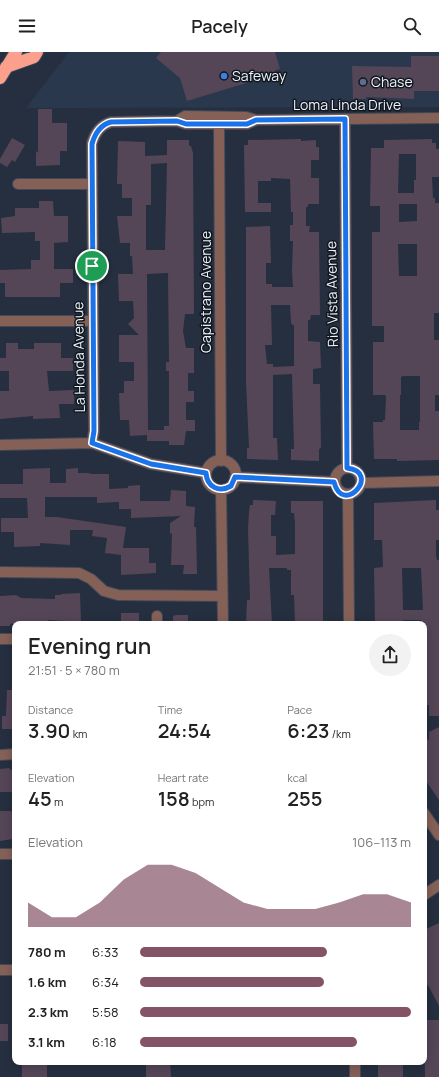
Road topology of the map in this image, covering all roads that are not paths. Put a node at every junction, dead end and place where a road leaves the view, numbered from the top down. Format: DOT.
graph roads {
  1 [pos="16,52"];
  2 [pos="37,52"];
  3 [pos="6,67"];
  4 [pos="0,78"];
  5 [pos="439,118"];
  6 [pos="345,119"];
  7 [pos="256,120"];
  8 [pos="177,121"];
  9 [pos="219,124"];
  10 [pos="99,128"];
  11 [pos="18,184"];
  12 [pos="92,184"];
  13 [pos="93,320"];
  14 [pos="0,321"];
  15 [pos="92,443"];
  16 [pos="0,444"];
  17 [pos="221,461"];
  18 [pos="347,468"];
  19 [pos="206,473"];
  20 [pos="235,477"];
  21 [pos="439,481"];
  22 [pos="334,482"];
  23 [pos="361,483"];
  24 [pos="221,490"];
  25 [pos="348,495"];
  26 [pos="0,572"];
  27 [pos="222,596"];
  28 [pos="223,621"];
  29 [pos="349,621"];
  30 [pos="0,639"];
  31 [pos="12,639"];
  32 [pos="12,754"];
  33 [pos="0,755"];
  34 [pos="427,817"];
  35 [pos="439,835"];
  36 [pos="0,854"];
  37 [pos="12,854"];
  38 [pos="439,885"];
  39 [pos="427,893"];
  40 [pos="0,970"];
  41 [pos="12,970"];
  42 [pos="355,1065"];
  43 [pos="355,1077"];
  1 -- 3 [label="highway"];
  2 -- 3 [label="highway"];
  3 -- 4 [label="highway"];
  5 -- 6 [label="street, Loma Linda Drive"];
  6 -- 7 [label="street, Loma Linda Drive"];
  6 -- 18 [label="street, Rio Vista Avenue"];
  7 -- 8 [label="street, Loma Linda Drive"];
  7 -- 9 [label="street, Loma Linda Drive"];
  8 -- 9 [label="street, Loma Linda Drive"];
  8 -- 10 [label="street, Loma Linda Drive"];
  9 -- 17 [label="street, Capistrano Avenue"];
  10 -- 12 [label="street, La Honda Avenue"];
  11 -- 12 [label="street"];
  12 -- 13 [label="street, La Honda Avenue"];
  13 -- 14 [label="street"];
  13 -- 15 [label="street, La Honda Avenue"];
  15 -- 16 [label="street"];
  15 -- 19 [label="street"];
  17 -- 19 [label="street"];
  17 -- 20 [label="street"];
  18 -- 22 [label="street"];
  18 -- 23 [label="street"];
  19 -- 24 [label="street"];
  20 -- 22 [label="street"];
  20 -- 24 [label="street"];
  21 -- 23 [label="street"];
  22 -- 25 [label="street"];
  23 -- 25 [label="street"];
  24 -- 27 [label="street"];
  25 -- 29 [label="street"];
  26 -- 27 [label="street"];
  27 -- 28 [label="street"];
  30 -- 31 [label="street"];
  32 -- 33 [label="street"];
  34 -- 35 [label="street"];
  36 -- 37 [label="street"];
  38 -- 39 [label="street"];
  40 -- 41 [label="street"];
  42 -- 43 [label="street"];
}
